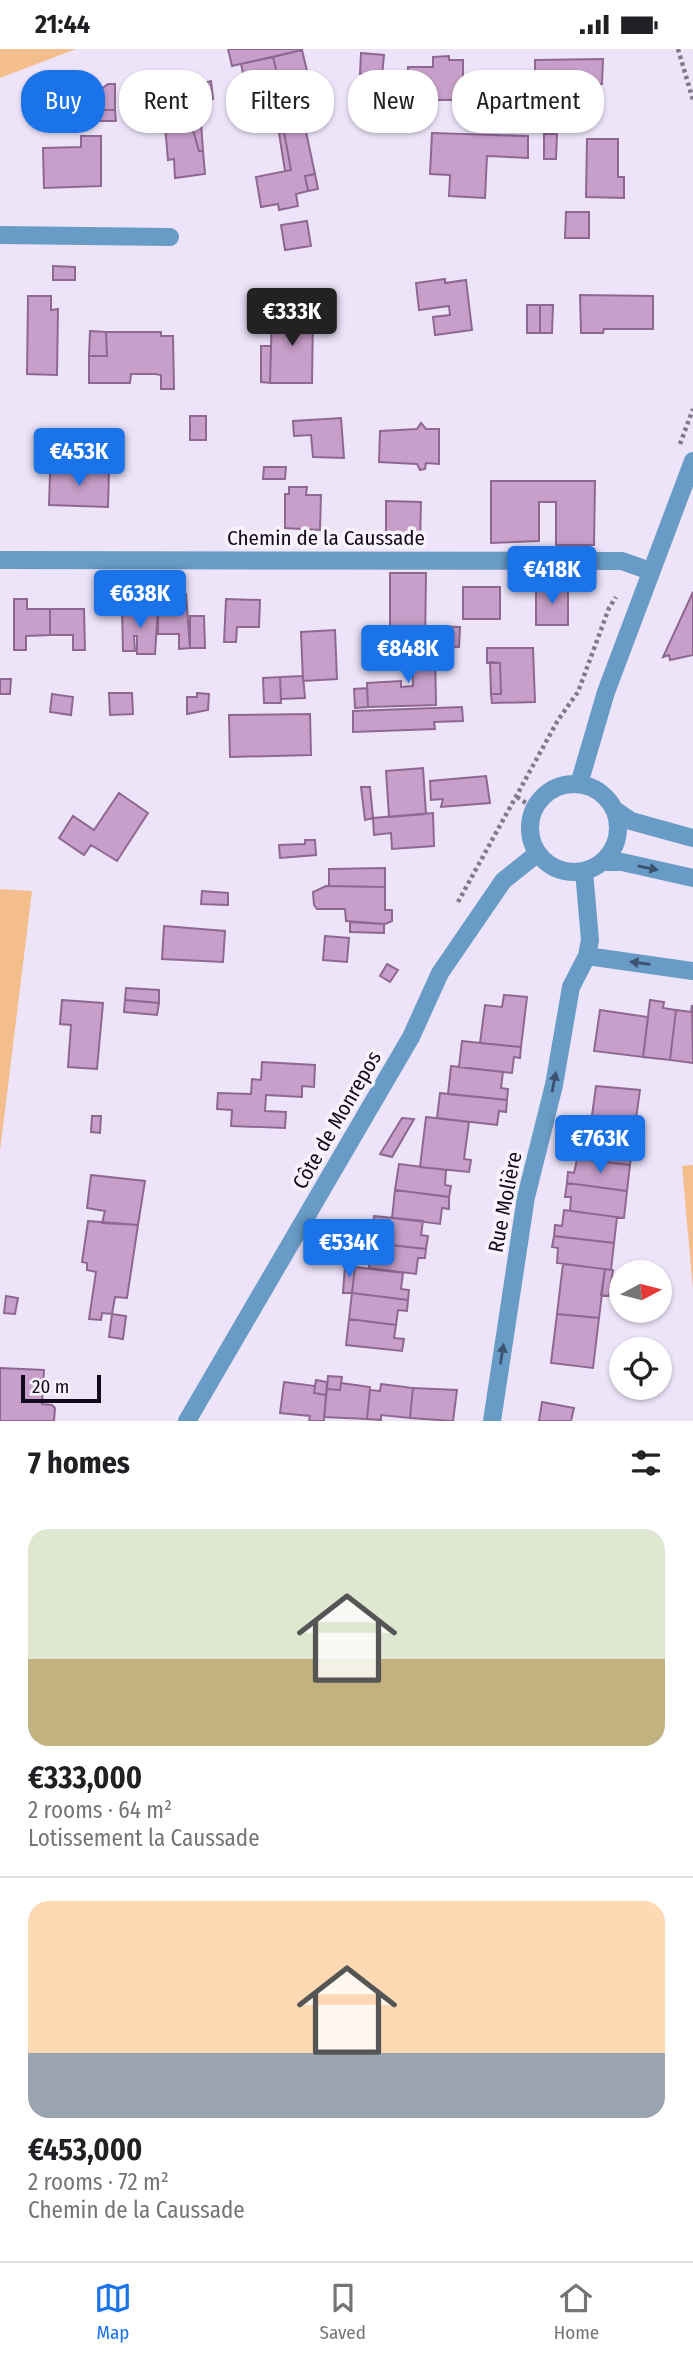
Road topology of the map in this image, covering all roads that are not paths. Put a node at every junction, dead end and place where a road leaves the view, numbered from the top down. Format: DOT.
graph roads {
  1 [pos="0,235"];
  2 [pos="170,237"];
  3 [pos="693,461"];
  4 [pos="0,560"];
  5 [pos="650,571"];
  6 [pos="579,784"];
  7 [pos="615,810"];
  8 [pos="693,838"];
  9 [pos="538,853"];
  10 [pos="602,863"];
  11 [pos="584,871"];
  12 [pos="693,878"];
  13 [pos="587,956"];
  14 [pos="693,971"];
  15 [pos="187,1421"];
  16 [pos="492,1421"];
  1 -- 2 [label="street"];
  3 -- 5 [label="street"];
  4 -- 5 [label="street, Chemin de la Caussade"];
  5 -- 6 [label="street"];
  6 -- 7 [label="street"];
  6 -- 9 [label="street"];
  7 -- 8 [label="street"];
  7 -- 10 [label="street"];
  9 -- 11 [label="street"];
  9 -- 15 [label="street, Côte de Monrepos"];
  10 -- 11 [label="street"];
  10 -- 12 [label="street, one-way"];
  11 -- 13 [label="street, Rue Molière"];
  14 -- 13 [label="street, one-way"];
  16 -- 13 [label="street, Rue Molière, one-way"];
}
